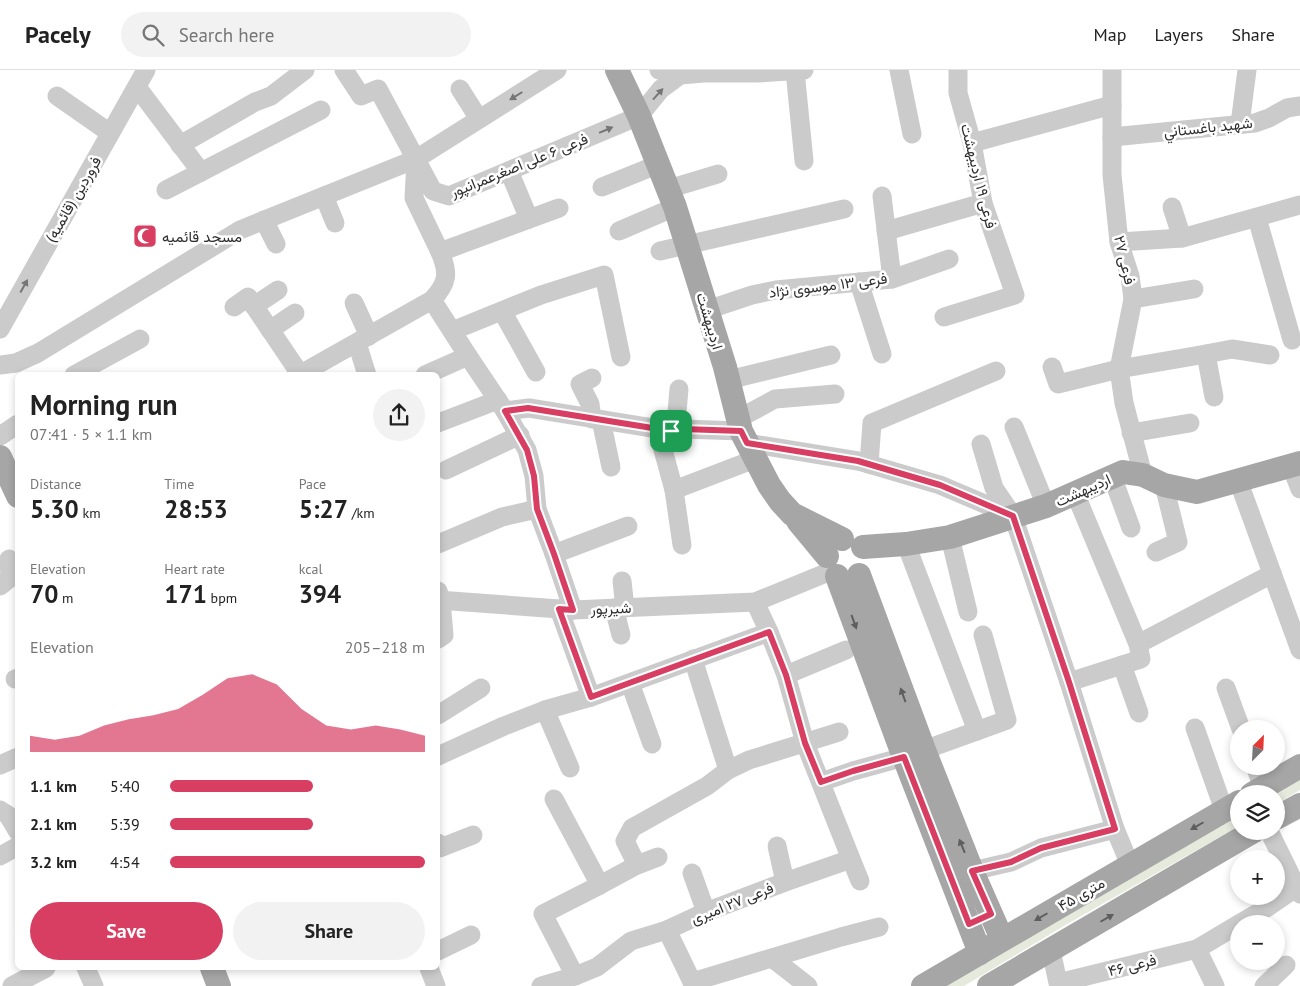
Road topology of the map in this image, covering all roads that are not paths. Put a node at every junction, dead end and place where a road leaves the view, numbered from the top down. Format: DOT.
graph roads {
  1 [pos="146,70"];
  2 [pos="305,70"];
  3 [pos="344,70"];
  4 [pos="557,70"];
  5 [pos="617,70"];
  6 [pos="659,70"];
  7 [pos="804,70"];
  8 [pos="899,70"];
  9 [pos="958,70"];
  10 [pos="1112,70"];
  11 [pos="1246,70"];
  12 [pos="795,71"];
  13 [pos="680,75"];
  14 [pos="536,76"];
  15 [pos="137,87"];
  16 [pos="460,89"];
  17 [pos="57,96"];
  18 [pos="1112,105"];
  19 [pos="1300,106"];
  20 [pos="321,110"];
  21 [pos="639,116"];
  22 [pos="479,119"];
  23 [pos="1240,124"];
  24 [pos="110,133"];
  25 [pos="912,134"];
  26 [pos="1112,137"];
  27 [pos="972,143"];
  28 [pos="180,145"];
  29 [pos="416,158"];
  30 [pos="804,161"];
  31 [pos="658,164"];
  32 [pos="509,171"];
  33 [pos="201,172"];
  34 [pos="718,174"];
  35 [pos="602,187"];
  36 [pos="166,190"];
  37 [pos="324,196"];
  38 [pos="882,196"];
  39 [pos="671,198"];
  40 [pos="983,203"];
  41 [pos="1300,205"];
  42 [pos="1172,207"];
  43 [pos="559,208"];
  44 [pos="844,209"];
  45 [pos="1257,218"];
  46 [pos="529,219"];
  47 [pos="264,220"];
  48 [pos="335,223"];
  49 [pos="618,231"];
  50 [pos="886,231"];
  51 [pos="1182,238"];
  52 [pos="1119,242"];
  53 [pos="276,244"];
  54 [pos="687,244"];
  55 [pos="660,251"];
  56 [pos="440,252"];
  57 [pos="949,259"];
  58 [pos="892,279"];
  59 [pos="859,282"];
  60 [pos="1194,289"];
  61 [pos="278,290"];
  62 [pos="1133,299"];
  63 [pos="432,300"];
  64 [pos="354,303"];
  65 [pos="254,306"];
  66 [pos="234,307"];
  67 [pos="502,310"];
  68 [pos="707,310"];
  69 [pos="295,314"];
  70 [pos="944,317"];
  71 [pos="0,329"];
  72 [pos="270,330"];
  73 [pos="452,331"];
  74 [pos="140,339"];
  75 [pos="363,339"];
  76 [pos="1292,340"];
  77 [pos="882,354"];
  78 [pos="1206,354"];
  79 [pos="831,355"];
  80 [pos="1270,355"];
  81 [pos="468,356"];
  82 [pos="621,357"];
  83 [pos="0,365"];
  84 [pos="1052,367"];
  85 [pos="1119,369"];
  86 [pos="996,371"];
  87 [pos="80,372"];
  88 [pos="297,372"];
  89 [pos="304,372"];
  90 [pos="367,372"];
  91 [pos="432,372"];
  92 [pos="536,372"];
  93 [pos="0,375"];
  94 [pos="15,377"];
  95 [pos="592,378"];
  96 [pos="728,380"];
  97 [pos="679,389"];
  98 [pos="835,394"];
  99 [pos="1214,397"];
  100 [pos="501,405"];
  101 [pos="597,420"];
  102 [pos="440,421"];
  103 [pos="1190,423"];
  104 [pos="15,426"];
  105 [pos="1014,428"];
  106 [pos="664,430"];
  107 [pos="1132,433"];
  108 [pos="0,436"];
  109 [pos="520,436"];
  110 [pos="745,438"];
  111 [pos="981,444"];
  112 [pos="0,457"];
  113 [pos="869,464"];
  114 [pos="1295,464"];
  115 [pos="611,467"];
  116 [pos="446,470"];
  117 [pos="1143,475"];
  118 [pos="1112,476"];
  119 [pos="1238,480"];
  120 [pos="1164,485"];
  121 [pos="15,489"];
  122 [pos="1300,489"];
  123 [pos="674,490"];
  124 [pos="1075,493"];
  125 [pos="1046,506"];
  126 [pos="537,509"];
  127 [pos="1013,516"];
  128 [pos="628,526"];
  129 [pos="1132,528"];
  130 [pos="950,537"];
  131 [pos="440,543"];
  132 [pos="682,544"];
  133 [pos="906,544"];
  134 [pos="1156,552"];
  135 [pos="554,554"];
  136 [pos="9,559"];
  137 [pos="843,561"];
  138 [pos="1272,574"];
  139 [pos="622,581"];
  140 [pos="0,586"];
  141 [pos="440,597"];
  142 [pos="755,602"];
  143 [pos="440,604"];
  144 [pos="619,608"];
  145 [pos="566,610"];
  146 [pos="968,612"];
  147 [pos="769,632"];
  148 [pos="621,635"];
  149 [pos="983,635"];
  150 [pos="440,637"];
  151 [pos="1138,644"];
  152 [pos="846,650"];
  153 [pos="1300,650"];
  154 [pos="693,659"];
  155 [pos="1122,665"];
  156 [pos="786,675"];
  157 [pos="1069,682"];
  158 [pos="630,683"];
  159 [pos="481,688"];
  160 [pos="1226,688"];
  161 [pos="591,697"];
  162 [pos="545,710"];
  163 [pos="1139,713"];
  164 [pos="440,714"];
  165 [pos="1238,720"];
  166 [pos="1195,728"];
  167 [pos="976,731"];
  168 [pos="839,732"];
  169 [pos="805,743"];
  170 [pos="652,744"];
  171 [pos="914,753"];
  172 [pos="440,755"];
  173 [pos="15,758"];
  174 [pos="0,765"];
  175 [pos="1300,766"];
  176 [pos="570,768"];
  177 [pos="728,770"];
  178 [pos="821,782"];
  179 [pos="1257,783"];
  180 [pos="554,798"];
  181 [pos="1230,802"];
  182 [pos="1300,804"];
  183 [pos="1230,807"];
  184 [pos="0,810"];
  185 [pos="1285,813"];
  186 [pos="15,827"];
  187 [pos="1115,829"];
  188 [pos="473,834"];
  189 [pos="1239,840"];
  190 [pos="1274,840"];
  191 [pos="777,846"];
  192 [pos="15,848"];
  193 [pos="440,848"];
  194 [pos="0,856"];
  195 [pos="658,857"];
  196 [pos="852,859"];
  197 [pos="637,865"];
  198 [pos="1130,865"];
  199 [pos="972,871"];
  200 [pos="692,873"];
  201 [pos="860,881"];
  202 [pos="785,882"];
  203 [pos="600,886"];
  204 [pos="1299,889"];
  205 [pos="706,912"];
  206 [pos="991,914"];
  207 [pos="1254,915"];
  208 [pos="969,924"];
  209 [pos="879,927"];
  210 [pos="1230,929"];
  211 [pos="668,930"];
  212 [pos="471,935"];
  213 [pos="1002,939"];
  214 [pos="1197,949"];
  215 [pos="440,950"];
  216 [pos="1051,950"];
  217 [pos="980,952"];
  218 [pos="772,958"];
  219 [pos="1286,965"];
  220 [pos="42,970"];
  221 [pos="87,970"];
  222 [pos="213,970"];
  223 [pos="430,970"];
  224 [pos="575,976"];
  225 [pos="0,978"];
  226 [pos="1104,979"];
  227 [pos="693,984"];
  228 [pos="1055,984"];
  229 [pos="10,986"];
  230 [pos="94,986"];
  231 [pos="219,986"];
  232 [pos="436,986"];
  233 [pos="542,986"];
  234 [pos="808,986"];
  235 [pos="923,986"];
  236 [pos="989,986"];
  237 [pos="1215,986"];
  238 [pos="1264,986"];
  1 -- 15 [label="street, فروردین (قائمیه)"];
  2 -- 28 [label="street"];
  3 -- 29 [label="street, فرعی ۶ علی اصغرعمرانپور"];
  4 -- 14 [label="street"];
  5 -- 21 [label="main road, اردیبهشت"];
  6 -- 13 [label="street"];
  7 -- 12 [label="street"];
  8 -- 25 [label="street"];
  9 -- 27 [label="street, فرعی ۱۹ اردیبهشت"];
  10 -- 18 [label="street, فرعی ۲۷"];
  11 -- 23 [label="street"];
  12 -- 13 [label="street"];
  12 -- 30 [label="street"];
  21 -- 13 [label="street, one-way"];
  14 -- 22 [label="street, one-way"];
  15 -- 24 [label="street, فروردین (قائمیه)"];
  15 -- 28 [label="street"];
  16 -- 22 [label="street"];
  17 -- 24 [label="street"];
  18 -- 26 [label="street, فرعی ۲۷"];
  18 -- 27 [label="street"];
  19 -- 23 [label="street, شهيد باغستاني"];
  20 -- 33 [label="street"];
  21 -- 31 [label="main road, اردیبهشت"];
  32 -- 21 [label="street, فرعی ۶ علی اصغرعمرانپور, one-way"];
  22 -- 29 [label="street"];
  23 -- 26 [label="street, شهيد باغستاني"];
  71 -- 24 [label="street, فروردین (قائمیه), one-way"];
  26 -- 52 [label="street, فرعی ۲۷"];
  27 -- 40 [label="street, فرعی ۱۹ اردیبهشت"];
  28 -- 33 [label="street"];
  29 -- 32 [label="street, فرعی ۶ علی اصغرعمرانپور"];
  29 -- 37 [label="street"];
  29 -- 56 [label="street"];
  31 -- 35 [label="street"];
  31 -- 39 [label="main road, اردیبهشت"];
  32 -- 46 [label="street"];
  33 -- 36 [label="street"];
  34 -- 39 [label="street"];
  37 -- 47 [label="street"];
  37 -- 48 [label="street"];
  38 -- 50 [label="street"];
  39 -- 49 [label="street"];
  39 -- 54 [label="main road, اردیبهشت"];
  40 -- 50 [label="street"];
  40 -- 70 [label="street, فرعی ۱۹ اردیبهشت"];
  41 -- 45 [label="street"];
  42 -- 51 [label="street"];
  43 -- 46 [label="street"];
  44 -- 54 [label="street"];
  45 -- 51 [label="street"];
  45 -- 76 [label="street"];
  46 -- 56 [label="street"];
  47 -- 53 [label="street"];
  47 -- 83 [label="street"];
  50 -- 58 [label="street"];
  51 -- 52 [label="street"];
  52 -- 62 [label="street, فرعی ۲۷"];
  54 -- 55 [label="street"];
  54 -- 68 [label="main road, اردیبهشت"];
  56 -- 63 [label="street"];
  57 -- 58 [label="street, فرعی ۱‍۳ موسوی نژاد"];
  58 -- 59 [label="street, فرعی ۱‍۳ موسوی نژاد"];
  59 -- 68 [label="street, فرعی ۱‍۳ موسوی نژاد"];
  59 -- 77 [label="street"];
  60 -- 62 [label="street"];
  61 -- 65 [label="street"];
  62 -- 85 [label="street, فرعی ۲۷"];
  63 -- 73 [label="street"];
  63 -- 75 [label="street"];
  64 -- 75 [label="street"];
  65 -- 66 [label="street"];
  65 -- 72 [label="street"];
  67 -- 73 [label="street"];
  67 -- 82 [label="street"];
  67 -- 92 [label="street"];
  68 -- 96 [label="main road, اردیبهشت"];
  69 -- 72 [label="street"];
  72 -- 88 [label="street"];
  73 -- 81 [label="street"];
  74 -- 87 [label="street"];
  75 -- 89 [label="street"];
  75 -- 90 [label="street"];
  78 -- 80 [label="street"];
  78 -- 85 [label="street"];
  78 -- 99 [label="street"];
  79 -- 96 [label="street"];
  81 -- 91 [label="street"];
  81 -- 100 [label="street"];
  84 -- 85 [label="street"];
  85 -- 107 [label="street, فرعی ۲۷"];
  86 -- 113 [label="street"];
  93 -- 94 [label="street"];
  95 -- 101 [label="street"];
  96 -- 110 [label="main road, اردیبهشت"];
  97 -- 106 [label="street"];
  98 -- 110 [label="street"];
  100 -- 101 [label="street"];
  100 -- 102 [label="street"];
  100 -- 109 [label="street"];
  101 -- 106 [label="street"];
  101 -- 115 [label="street"];
  103 -- 107 [label="street"];
  104 -- 108 [label="street"];
  105 -- 125 [label="street"];
  106 -- 110 [label="street"];
  106 -- 123 [label="street"];
  107 -- 117 [label="street, فرعی ۲۷"];
  109 -- 116 [label="street"];
  109 -- 126 [label="street"];
  110 -- 113 [label="street"];
  110 -- 123 [label="street"];
  110 -- 137 [label="main road, اردیبهشت"];
  111 -- 127 [label="street"];
  112 -- 121 [label="main road"];
  113 -- 127 [label="street"];
  114 -- 119 [label="main road, اردیبهشت"];
  114 -- 122 [label="street"];
  117 -- 118 [label="main road, اردیبهشت"];
  117 -- 120 [label="main road, اردیبهشت"];
  118 -- 124 [label="main road, اردیبهشت"];
  118 -- 129 [label="street"];
  119 -- 120 [label="main road, اردیبهشت"];
  119 -- 138 [label="street"];
  120 -- 134 [label="street"];
  123 -- 132 [label="street"];
  124 -- 125 [label="main road, اردیبهشت"];
  124 -- 151 [label="street"];
  125 -- 127 [label="main road, اردیبهشت"];
  126 -- 131 [label="street"];
  126 -- 135 [label="street"];
  127 -- 130 [label="main road, اردیبهشت"];
  127 -- 157 [label="street"];
  128 -- 135 [label="street"];
  130 -- 133 [label="main road, اردیبهشت"];
  130 -- 146 [label="street"];
  133 -- 137 [label="main road, اردیبهشت"];
  133 -- 167 [label="street"];
  135 -- 145 [label="street"];
  136 -- 140 [label="street"];
  137 -- 142 [label="street, شیرپور"];
  137 -- 171 [label="main road"];
  138 -- 151 [label="street"];
  138 -- 153 [label="street"];
  139 -- 144 [label="street"];
  141 -- 145 [label="street, شیرپور"];
  142 -- 144 [label="street, شیرپور"];
  142 -- 147 [label="street"];
  143 -- 150 [label="street"];
  144 -- 145 [label="street, شیرپور"];
  144 -- 148 [label="street"];
  145 -- 161 [label="street"];
  147 -- 154 [label="street"];
  147 -- 156 [label="street"];
  149 -- 167 [label="street"];
  151 -- 155 [label="street"];
  152 -- 156 [label="street"];
  154 -- 158 [label="street"];
  154 -- 177 [label="street"];
  155 -- 157 [label="street"];
  155 -- 163 [label="street"];
  156 -- 169 [label="street"];
  157 -- 187 [label="street"];
  158 -- 161 [label="street"];
  158 -- 170 [label="street"];
  159 -- 164 [label="street"];
  160 -- 165 [label="street"];
  161 -- 162 [label="street"];
  162 -- 172 [label="street"];
  162 -- 176 [label="street"];
  166 -- 181 [label="street"];
  167 -- 171 [label="street"];
  168 -- 169 [label="street"];
  169 -- 177 [label="street"];
  169 -- 178 [label="street"];
  171 -- 178 [label="street"];
  199 -- 171 [label="main road, one-way"];
  171 -- 208 [label="main road"];
  173 -- 174 [label="street"];
  175 -- 179 [label="main road"];
  177 -- 197 [label="street"];
  178 -- 196 [label="street"];
  180 -- 203 [label="street"];
  182 -- 185 [label="main road"];
  183 -- 198 [label="main road, ۴۵ متری, one-way"];
  184 -- 186 [label="street"];
  187 -- 198 [label="street"];
  187 -- 199 [label="street"];
  188 -- 193 [label="street"];
  216 -- 189 [label="main road, one-way"];
  190 -- 204 [label="street"];
  191 -- 202 [label="street"];
  192 -- 194 [label="street"];
  195 -- 197 [label="street"];
  196 -- 201 [label="street"];
  196 -- 202 [label="street, فرعی ۲۷ امیری"];
  197 -- 203 [label="street"];
  198 -- 213 [label="main road, ۴۵ متری, one-way"];
  199 -- 206 [label="main road"];
  200 -- 205 [label="street"];
  202 -- 205 [label="street, فرعی ۲۷ امیری"];
  203 -- 224 [label="street"];
  204 -- 207 [label="street, فرعی ۴۶"];
  205 -- 211 [label="street, فرعی ۲۷ امیری"];
  206 -- 208 [label="main road"];
  206 -- 213 [label="main road"];
  208 -- 217 [label="main road"];
  209 -- 218 [label="street"];
  210 -- 214 [label="street, فرعی ۴۶"];
  211 -- 224 [label="street, فرعی ۲۷ امیری"];
  211 -- 227 [label="street"];
  212 -- 215 [label="street"];
  213 -- 217 [label="main road, ۴۵ متری"];
  214 -- 226 [label="street, فرعی ۴۶"];
  214 -- 237 [label="street"];
  216 -- 228 [label="street, فرعی ۴۶"];
  216 -- 236 [label="main road"];
  217 -- 235 [label="main road, ۴۵ متری"];
  218 -- 227 [label="street"];
  218 -- 234 [label="street"];
  219 -- 238 [label="street"];
  220 -- 229 [label="street"];
  221 -- 230 [label="street"];
  222 -- 231 [label="main road"];
  223 -- 232 [label="street"];
  224 -- 233 [label="street, فرعی ۲۷ امیری"];
  225 -- 229 [label="street"];
  226 -- 228 [label="street, فرعی ۴۶"];
}
